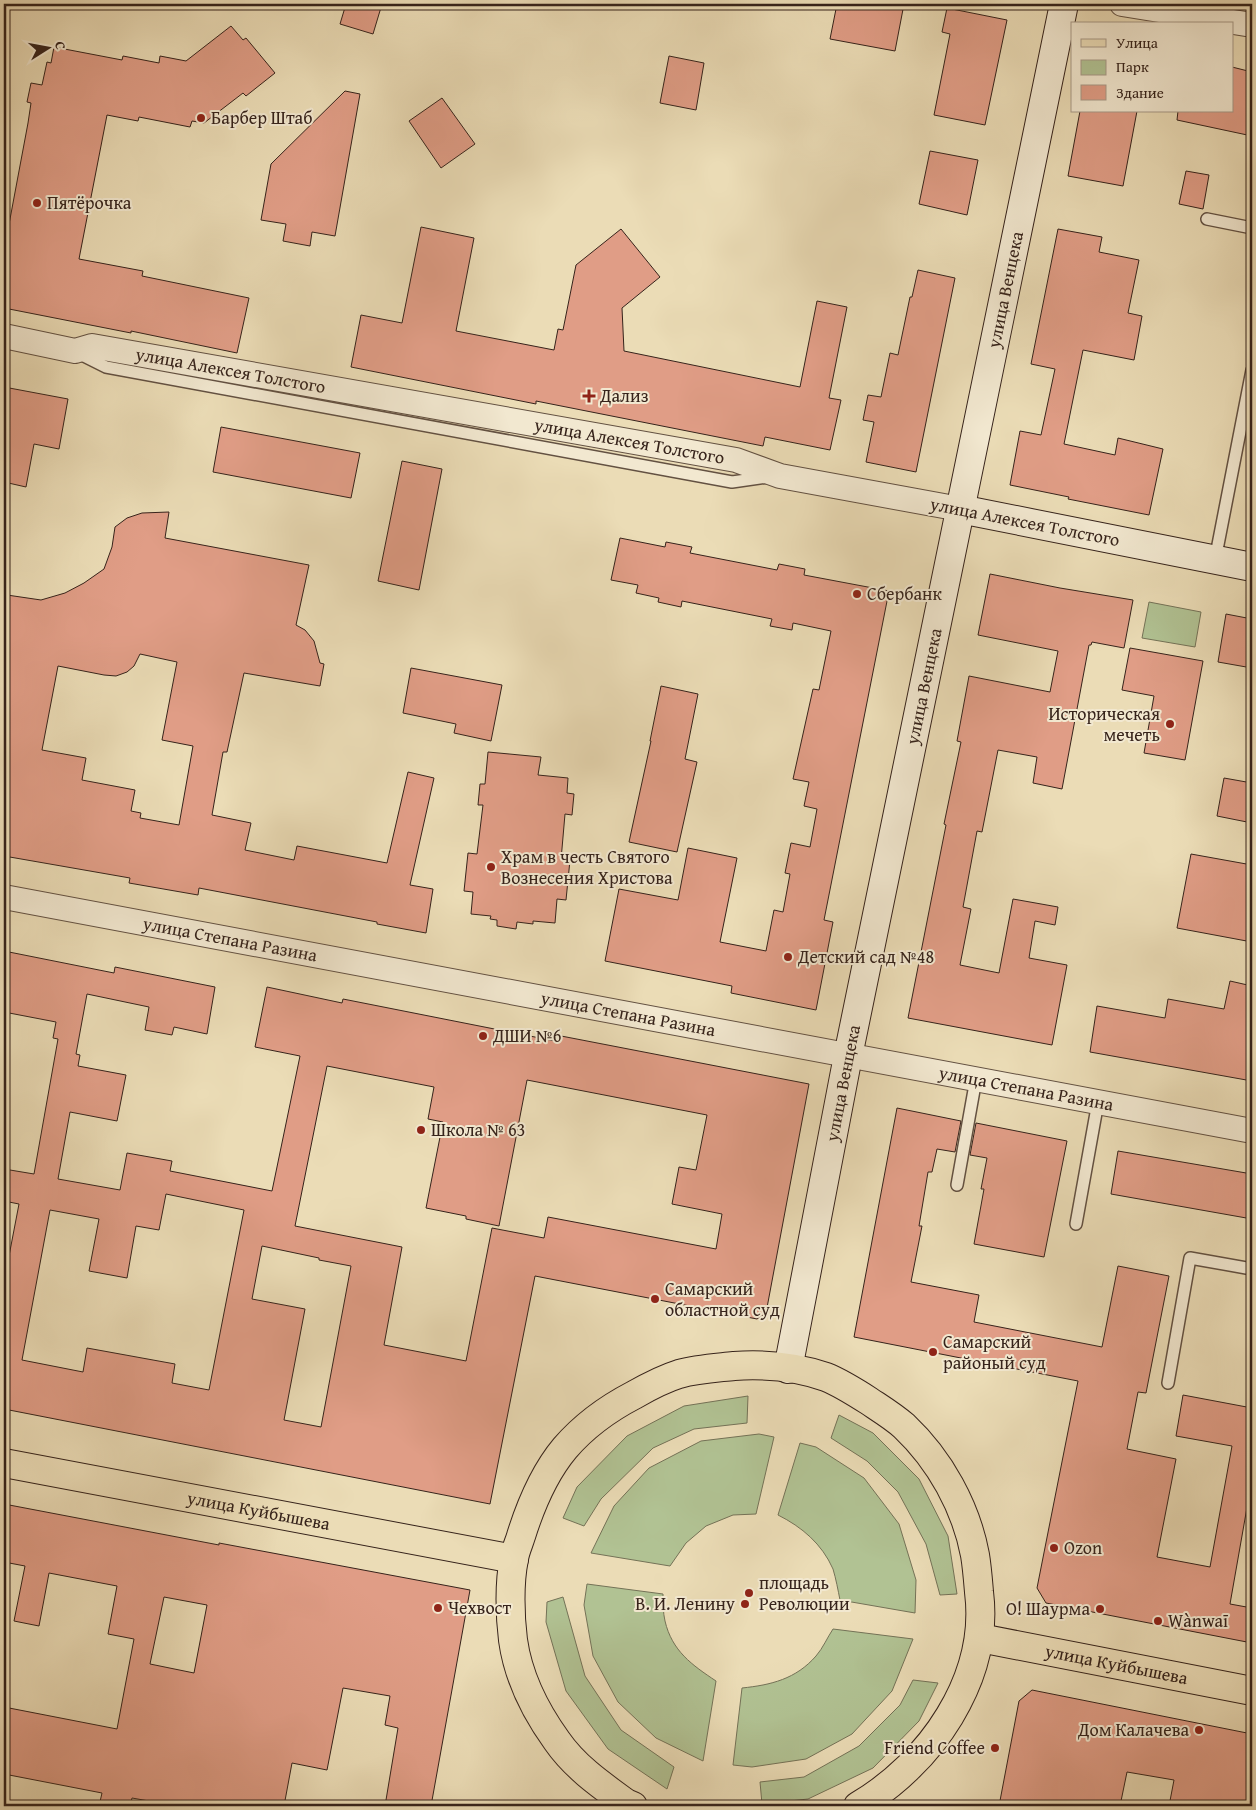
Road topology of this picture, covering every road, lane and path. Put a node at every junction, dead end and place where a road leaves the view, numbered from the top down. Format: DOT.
graph roads {
  1 [pos="1064,4"];
  2 [pos="1122,4"];
  3 [pos="1233,22"];
  4 [pos="1234,22"];
  5 [pos="1252,25"];
  6 [pos="1207,219"];
  7 [pos="1252,228"];
  8 [pos="4,336"];
  9 [pos="1252,370"];
  10 [pos="960,509"];
  11 [pos="1215,560"];
  12 [pos="1252,567"];
  13 [pos="4,897"];
  14 [pos="848,1056"];
  15 [pos="976,1079"];
  16 [pos="1098,1102"];
  17 [pos="1252,1131"];
  18 [pos="957,1185"];
  19 [pos="1076,1224"];
  20 [pos="1252,1269"];
  21 [pos="788,1369"];
  22 [pos="1168,1383"];
  23 [pos="4,1463"];
  24 [pos="514,1559"];
  25 [pos="980,1638"];
  26 [pos="1252,1690"];
  27 [pos="633,1806"];
  28 [pos="858,1806"];
  1 -- 10 [label="street, улица Венцека"];
  2 -- 3 [label="street"];
  4 -- 5 [label="street"];
  6 -- 7 [label="lane"];
  8 -- 10 [label="street, улица Алексея Толстого"];
  9 -- 11 [label="lane"];
  10 -- 11 [label="street, улица Алексея Толстого"];
  10 -- 14 [label="street, улица Венцека"];
  11 -- 12 [label="street, улица Алексея Толстого"];
  13 -- 14 [label="street, улица Степана Разина"];
  14 -- 15 [label="street, улица Степана Разина"];
  14 -- 21 [label="street, улица Венцека"];
  15 -- 16 [label="street, улица Степана Разина"];
  15 -- 18 [label="lane"];
  16 -- 17 [label="street, улица Степана Разина"];
  16 -- 19 [label="lane"];
  20 -- 22 [label="lane"];
  21 -- 24 [label="main road"];
  21 -- 25 [label="main road"];
  23 -- 24 [label="main road, улица Куйбышева"];
  24 -- 27 [label="main road"];
  25 -- 26 [label="main road, улица Куйбышева"];
  25 -- 28 [label="main road"];
}
